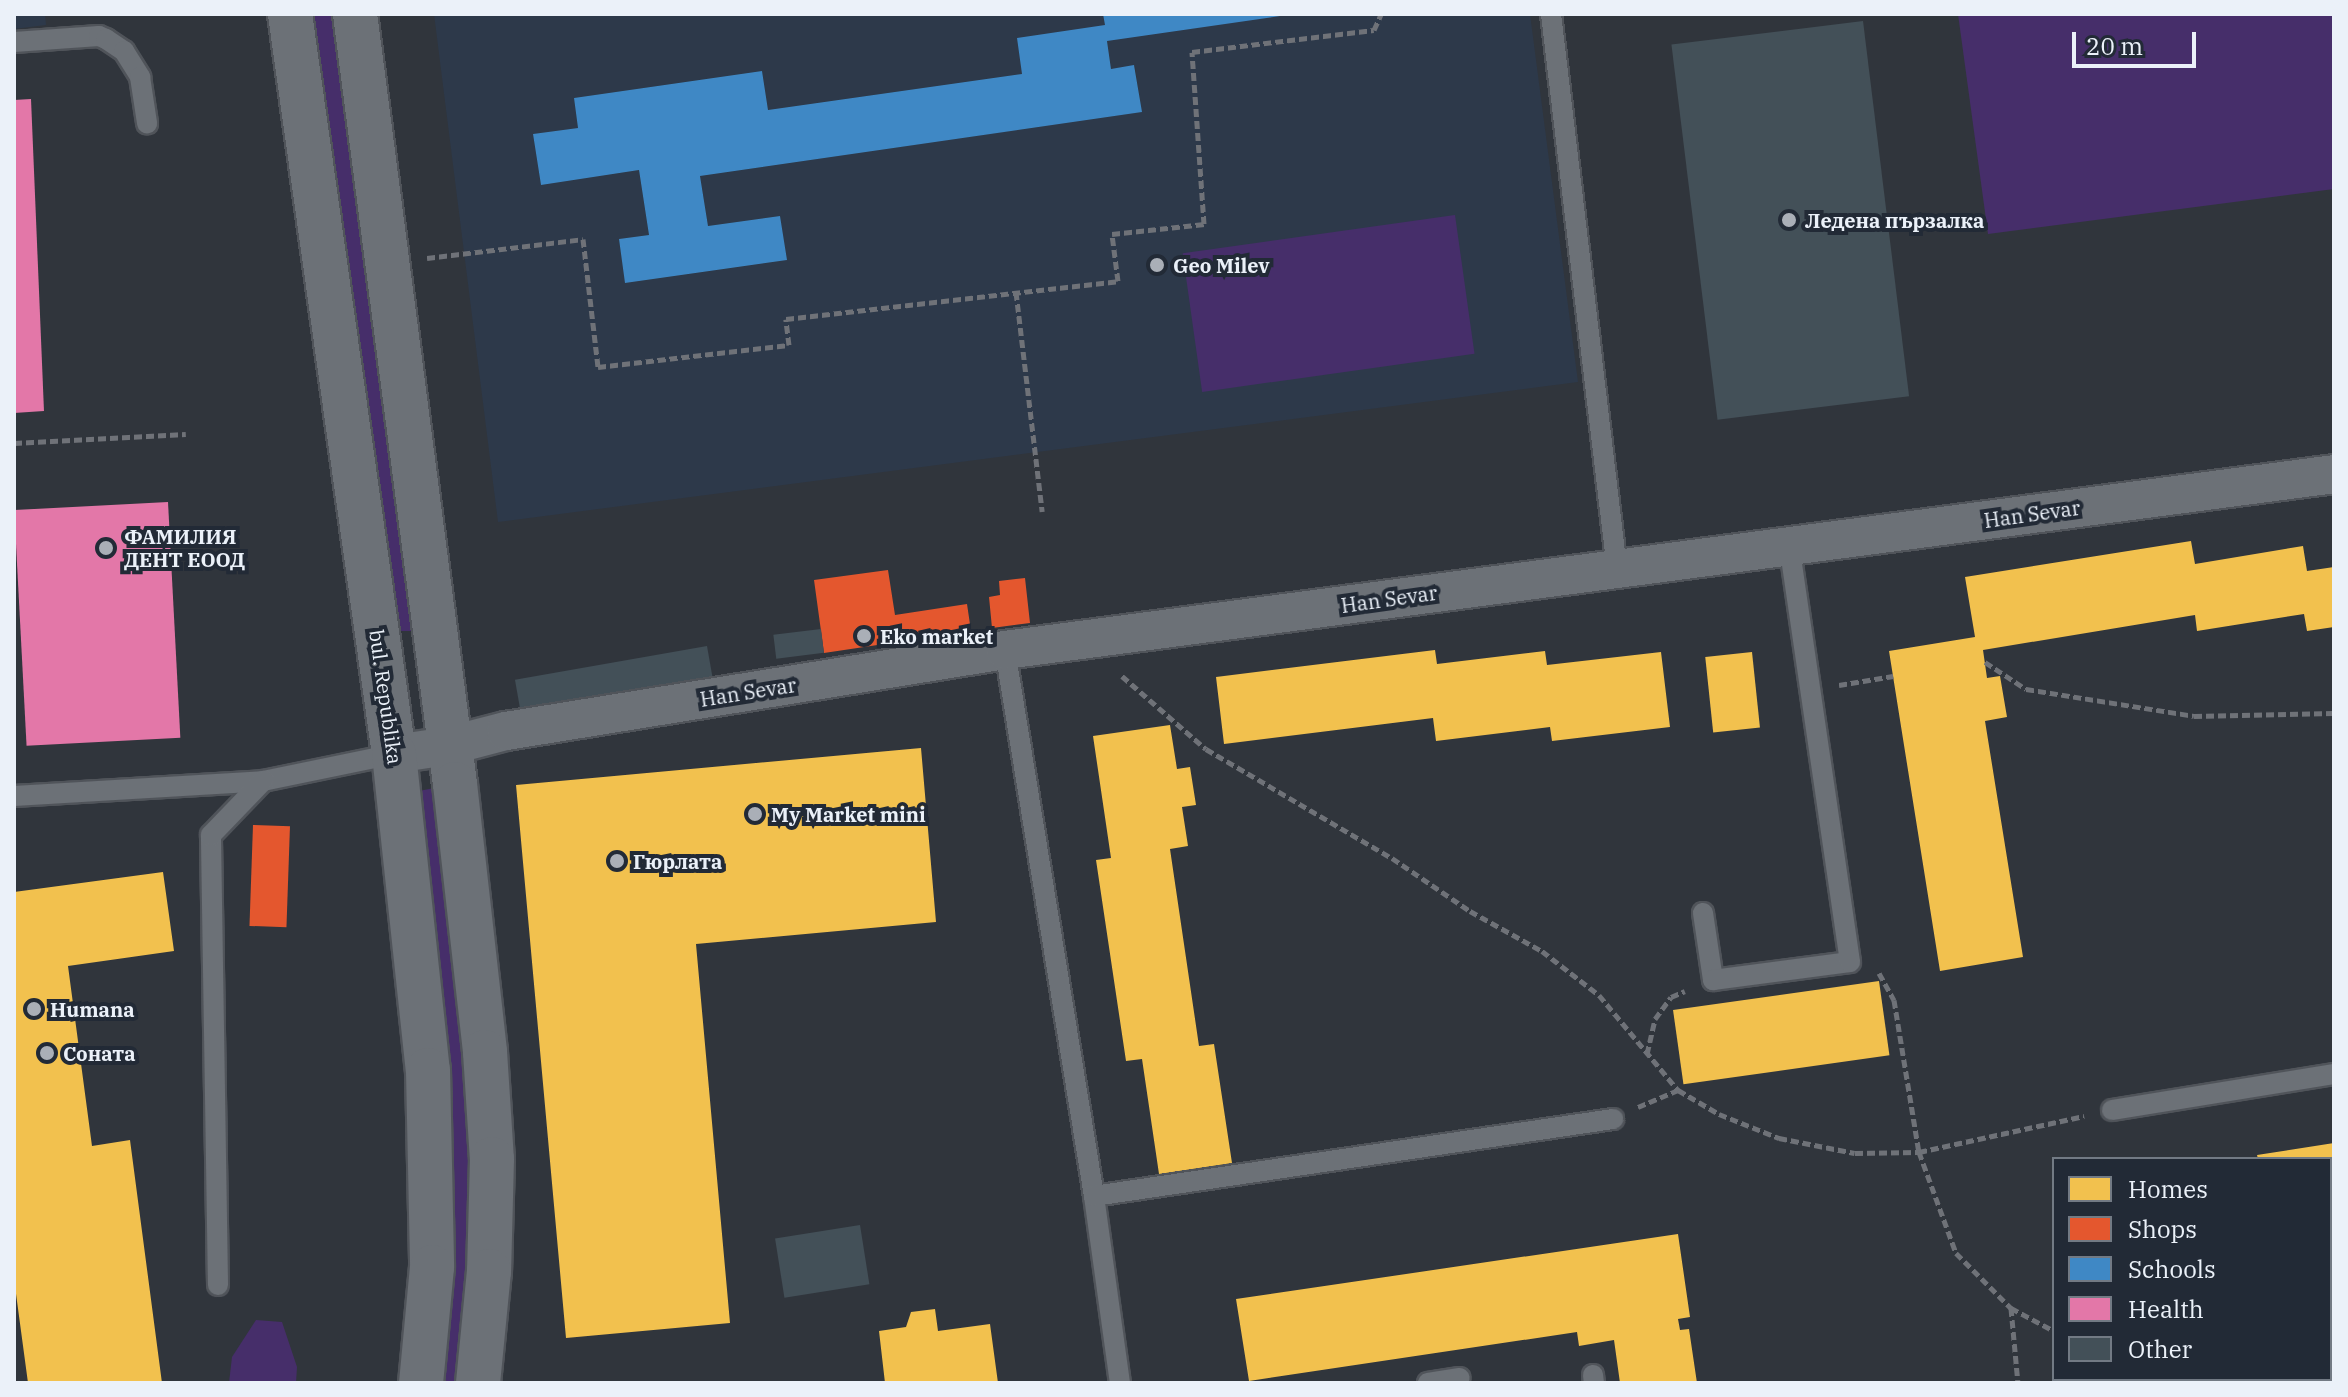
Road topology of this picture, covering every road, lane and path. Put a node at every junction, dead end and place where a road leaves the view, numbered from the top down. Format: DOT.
graph roads {
  1 [pos="290,14"];
  2 [pos="355,14"];
  3 [pos="1381,14"];
  4 [pos="1551,14"];
  5 [pos="14,42"];
  6 [pos="147,123"];
  7 [pos="386,263"];
  8 [pos="1016,292"];
  9 [pos="186,434"];
  10 [pos="14,443"];
  11 [pos="2334,474"];
  12 [pos="1042,511"];
  13 [pos="1789,546"];
  14 [pos="1617,569"];
  15 [pos="1079,640"];
  16 [pos="1005,650"];
  17 [pos="1985,662"];
  18 [pos="1893,676"];
  19 [pos="1810,690"];
  20 [pos="2334,713"];
  21 [pos="448,746"];
  22 [pos="394,754"];
  23 [pos="263,781"];
  24 [pos="14,796"];
  25 [pos="1703,913"];
  26 [pos="1850,962"];
  27 [pos="1713,980"];
  28 [pos="1647,1055"];
  29 [pos="2334,1074"];
  30 [pos="1678,1090"];
  31 [pos="2112,1110"];
  32 [pos="1613,1119"];
  33 [pos="1919,1152"];
  34 [pos="1094,1196"];
  35 [pos="218,1285"];
  36 [pos="2011,1308"];
  37 [pos="2052,1330"];
  38 [pos="1460,1378"];
  39 [pos="421,1383"];
  40 [pos="478,1383"];
  41 [pos="1120,1383"];
  42 [pos="1428,1383"];
  43 [pos="2018,1383"];
  1 -- 22 [label="street, bul. Republika"];
  2 -- 7 [label="street"];
  3 -- 8 [label="path"];
  4 -- 14 [label="lane"];
  5 -- 6 [label="lane"];
  7 -- 8 [label="path"];
  7 -- 21 [label="street"];
  8 -- 12 [label="path"];
  9 -- 10 [label="path"];
  11 -- 13 [label="street, Han Sevar"];
  13 -- 14 [label="street, Han Sevar"];
  13 -- 19 [label="lane"];
  14 -- 15 [label="street, Han Sevar"];
  15 -- 16 [label="street, Han Sevar"];
  15 -- 28 [label="path"];
  16 -- 21 [label="street, Han Sevar"];
  16 -- 34 [label="lane"];
  17 -- 20 [label="path"];
  18 -- 19 [label="path"];
  19 -- 26 [label="lane"];
  21 -- 22 [label="street, Han Sevar"];
  21 -- 40 [label="street"];
  22 -- 23 [label="lane"];
  22 -- 39 [label="street, bul. Republika"];
  23 -- 24 [label="lane"];
  23 -- 35 [label="lane"];
  25 -- 27 [label="lane"];
  26 -- 27 [label="lane"];
  26 -- 33 [label="path"];
  27 -- 28 [label="path"];
  28 -- 30 [label="path"];
  29 -- 31 [label="lane"];
  30 -- 32 [label="path"];
  30 -- 33 [label="path"];
  31 -- 33 [label="path"];
  32 -- 34 [label="lane"];
  33 -- 36 [label="path"];
  34 -- 41 [label="lane"];
  36 -- 37 [label="path"];
  36 -- 43 [label="path"];
  38 -- 42 [label="lane"];
}
